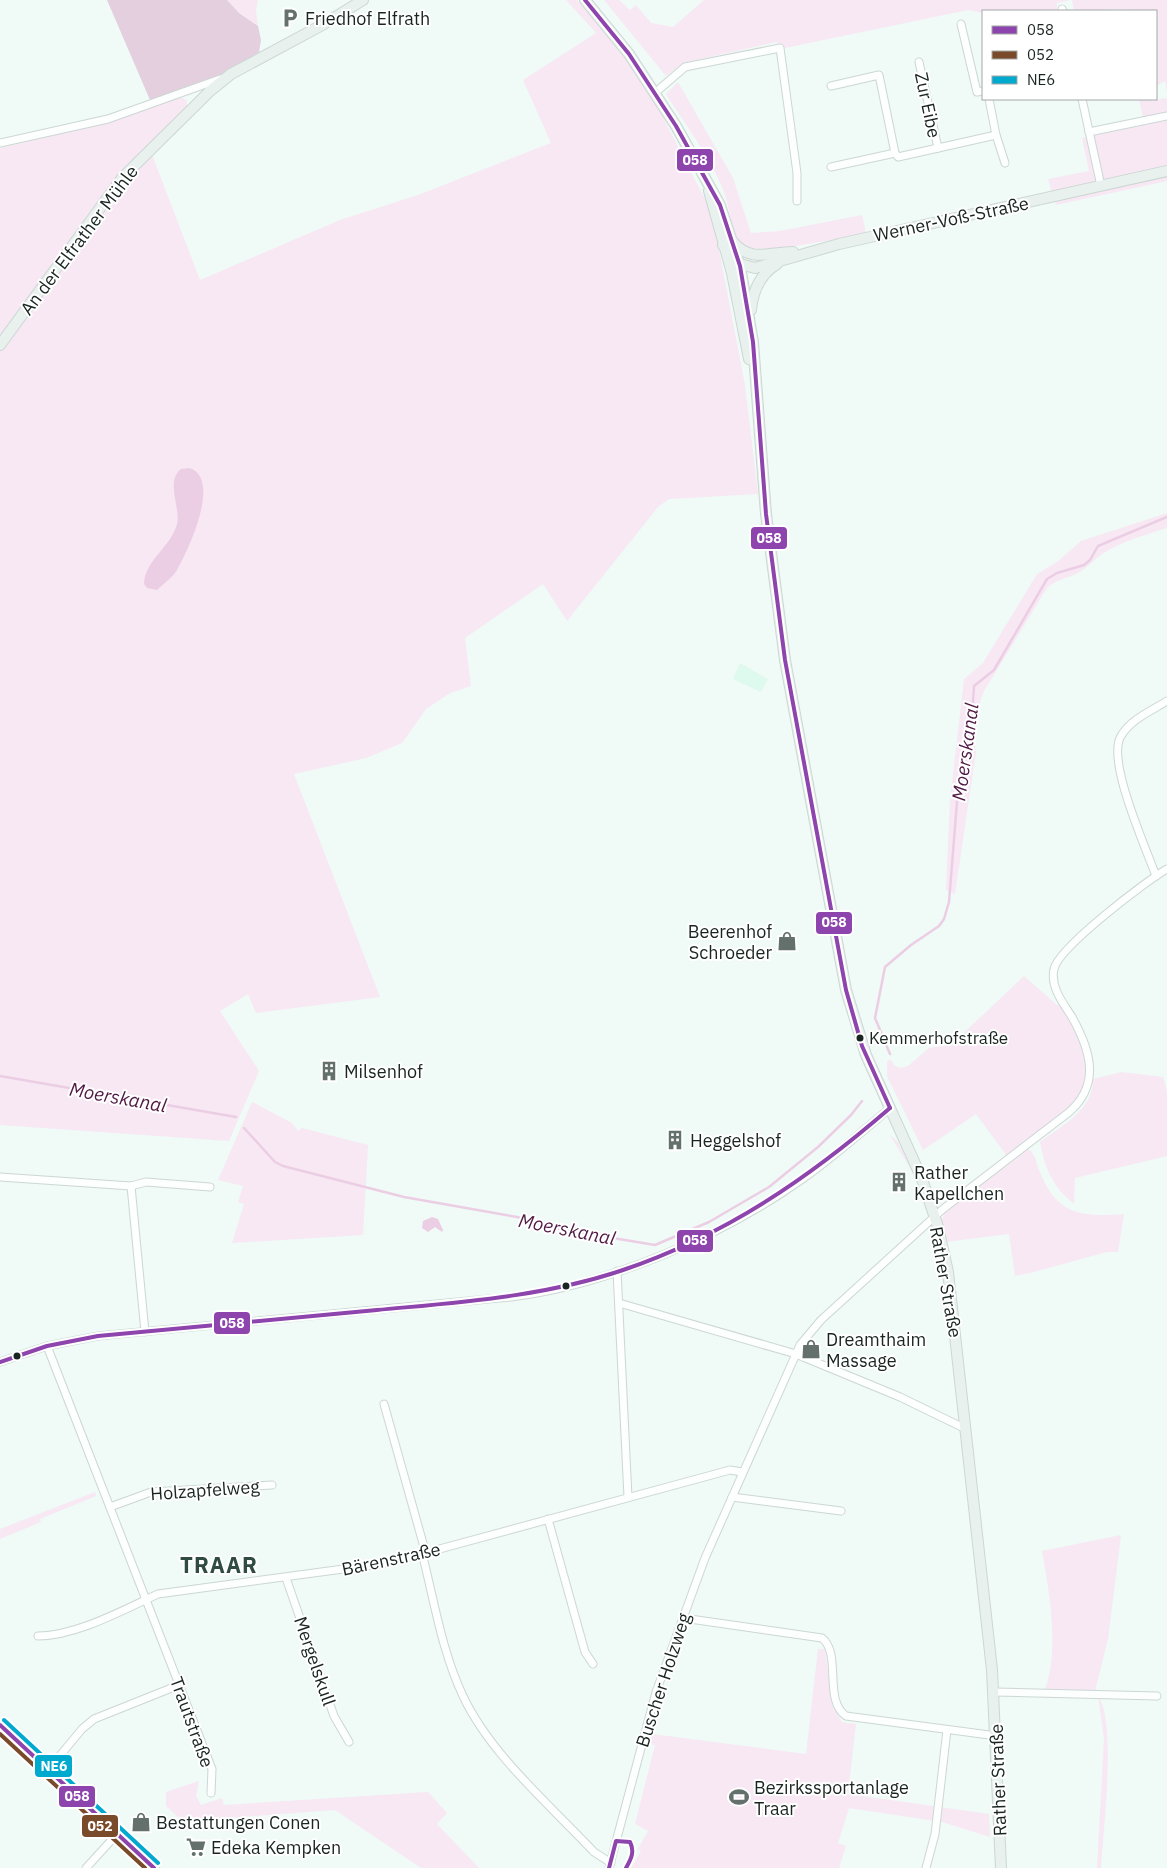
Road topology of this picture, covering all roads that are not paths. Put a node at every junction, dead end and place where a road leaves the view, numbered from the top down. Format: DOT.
graph roads {
  1 [pos="363,0"];
  2 [pos="585,0"];
  3 [pos="961,24"];
  4 [pos="919,62"];
  5 [pos="226,77"];
  6 [pos="831,86"];
  7 [pos="656,92"];
  8 [pos="980,92"];
  9 [pos="989,100"];
  10 [pos="1082,100"];
  11 [pos="1167,116"];
  12 [pos="1089,132"];
  13 [pos="996,135"];
  14 [pos="0,143"];
  15 [pos="938,148"];
  16 [pos="895,153"];
  17 [pos="1005,163"];
  18 [pos="831,167"];
  19 [pos="1167,172"];
  20 [pos="1101,186"];
  21 [pos="797,201"];
  22 [pos="727,242"];
  23 [pos="804,252"];
  24 [pos="752,256"];
  25 [pos="738,263"];
  26 [pos="732,273"];
  27 [pos="750,318"];
  28 [pos="0,344"];
  29 [pos="754,379"];
  30 [pos="1167,701"];
  31 [pos="1167,869"];
  32 [pos="1156,876"];
  33 [pos="890,1108"];
  34 [pos="0,1177"];
  35 [pos="131,1186"];
  36 [pos="210,1187"];
  37 [pos="935,1216"];
  38 [pos="617,1271"];
  39 [pos="619,1303"];
  40 [pos="145,1332"];
  41 [pos="47,1346"];
  42 [pos="796,1354"];
  43 [pos="0,1362"];
  44 [pos="384,1404"];
  45 [pos="966,1429"];
  46 [pos="742,1472"];
  47 [pos="272,1485"];
  48 [pos="732,1497"];
  49 [pos="628,1498"];
  50 [pos="110,1507"];
  51 [pos="841,1511"];
  52 [pos="548,1519"];
  53 [pos="424,1553"];
  54 [pos="286,1578"];
  55 [pos="146,1599"];
  56 [pos="683,1618"];
  57 [pos="38,1636"];
  58 [pos="593,1664"];
  59 [pos="179,1685"];
  60 [pos="994,1692"];
  61 [pos="1157,1696"];
  62 [pos="0,1725"];
  63 [pos="947,1730"];
  64 [pos="996,1736"];
  65 [pos="349,1742"];
  66 [pos="48,1770"];
  67 [pos="211,1793"];
  68 [pos="117,1834"];
  69 [pos="610,1865"];
  70 [pos="86,1868"];
  71 [pos="154,1868"];
  72 [pos="926,1868"];
  73 [pos="1001,1868"];
  1 -- 5 [label="street, An der Elfrather Mühle"];
  2 -- 7 [label="street, Rather Straße"];
  3 -- 8 [label="street"];
  4 -- 15 [label="street, Zur Eibe"];
  5 -- 14 [label="street, An der Elfrather Mühle"];
  5 -- 28 [label="street, An der Elfrather Mühle"];
  6 -- 16 [label="street"];
  7 -- 21 [label="street"];
  7 -- 22 [label="street, Rather Straße"];
  9 -- 13 [label="street"];
  10 -- 12 [label="street"];
  11 -- 12 [label="street"];
  12 -- 20 [label="street"];
  13 -- 15 [label="street, Zur Eibe"];
  13 -- 17 [label="street"];
  15 -- 16 [label="street, Zur Eibe"];
  16 -- 18 [label="street, Zur Eibe"];
  19 -- 20 [label="street, Werner-Voß-Straße"];
  20 -- 23 [label="street, Werner-Voß-Straße"];
  22 -- 24 [label="street"];
  22 -- 25 [label="street"];
  22 -- 26 [label="street, Rather Straße"];
  23 -- 24 [label="street"];
  23 -- 25 [label="street, Werner-Voß-Straße"];
  23 -- 27 [label="street, Rather Straße"];
  24 -- 25 [label="street"];
  25 -- 26 [label="street"];
  25 -- 27 [label="street, Rather Straße"];
  26 -- 29 [label="street, Rather Straße"];
  27 -- 29 [label="street, Rather Straße"];
  29 -- 33 [label="street, Rather Straße"];
  30 -- 32 [label="street"];
  31 -- 32 [label="street, Buscher Holzweg"];
  32 -- 37 [label="street, Buscher Holzweg"];
  33 -- 37 [label="street, Rather Straße"];
  33 -- 38 [label="street"];
  34 -- 35 [label="street"];
  35 -- 36 [label="street"];
  35 -- 40 [label="street"];
  37 -- 42 [label="street, Buscher Holzweg"];
  37 -- 45 [label="street, Rather Straße"];
  38 -- 39 [label="street"];
  38 -- 40 [label="street"];
  39 -- 42 [label="street"];
  39 -- 49 [label="street"];
  40 -- 41 [label="street"];
  41 -- 43 [label="street"];
  41 -- 50 [label="street, Trautstraße"];
  42 -- 45 [label="street"];
  42 -- 46 [label="street, Buscher Holzweg"];
  44 -- 53 [label="street"];
  45 -- 60 [label="street, Rather Straße"];
  46 -- 48 [label="street, Buscher Holzweg"];
  46 -- 49 [label="street, Bärenstraße"];
  47 -- 50 [label="street, Holzapfelweg"];
  48 -- 51 [label="street"];
  48 -- 56 [label="street, Buscher Holzweg"];
  49 -- 52 [label="street, Bärenstraße"];
  50 -- 55 [label="street, Trautstraße"];
  52 -- 53 [label="street, Bärenstraße"];
  52 -- 58 [label="street"];
  53 -- 54 [label="street, Bärenstraße"];
  53 -- 69 [label="street"];
  54 -- 55 [label="street, Bärenstraße"];
  54 -- 65 [label="street, Mergelskull"];
  55 -- 57 [label="street, Bärenstraße"];
  55 -- 59 [label="street, Trautstraße"];
  56 -- 63 [label="street"];
  56 -- 69 [label="street, Buscher Holzweg"];
  59 -- 66 [label="street"];
  59 -- 67 [label="street, Trautstraße"];
  60 -- 61 [label="street"];
  60 -- 64 [label="street, Rather Straße"];
  62 -- 66 [label="street"];
  63 -- 64 [label="street"];
  63 -- 72 [label="street"];
  64 -- 73 [label="street, Rather Straße"];
  66 -- 68 [label="street"];
  68 -- 70 [label="street"];
  68 -- 71 [label="street"];
}
